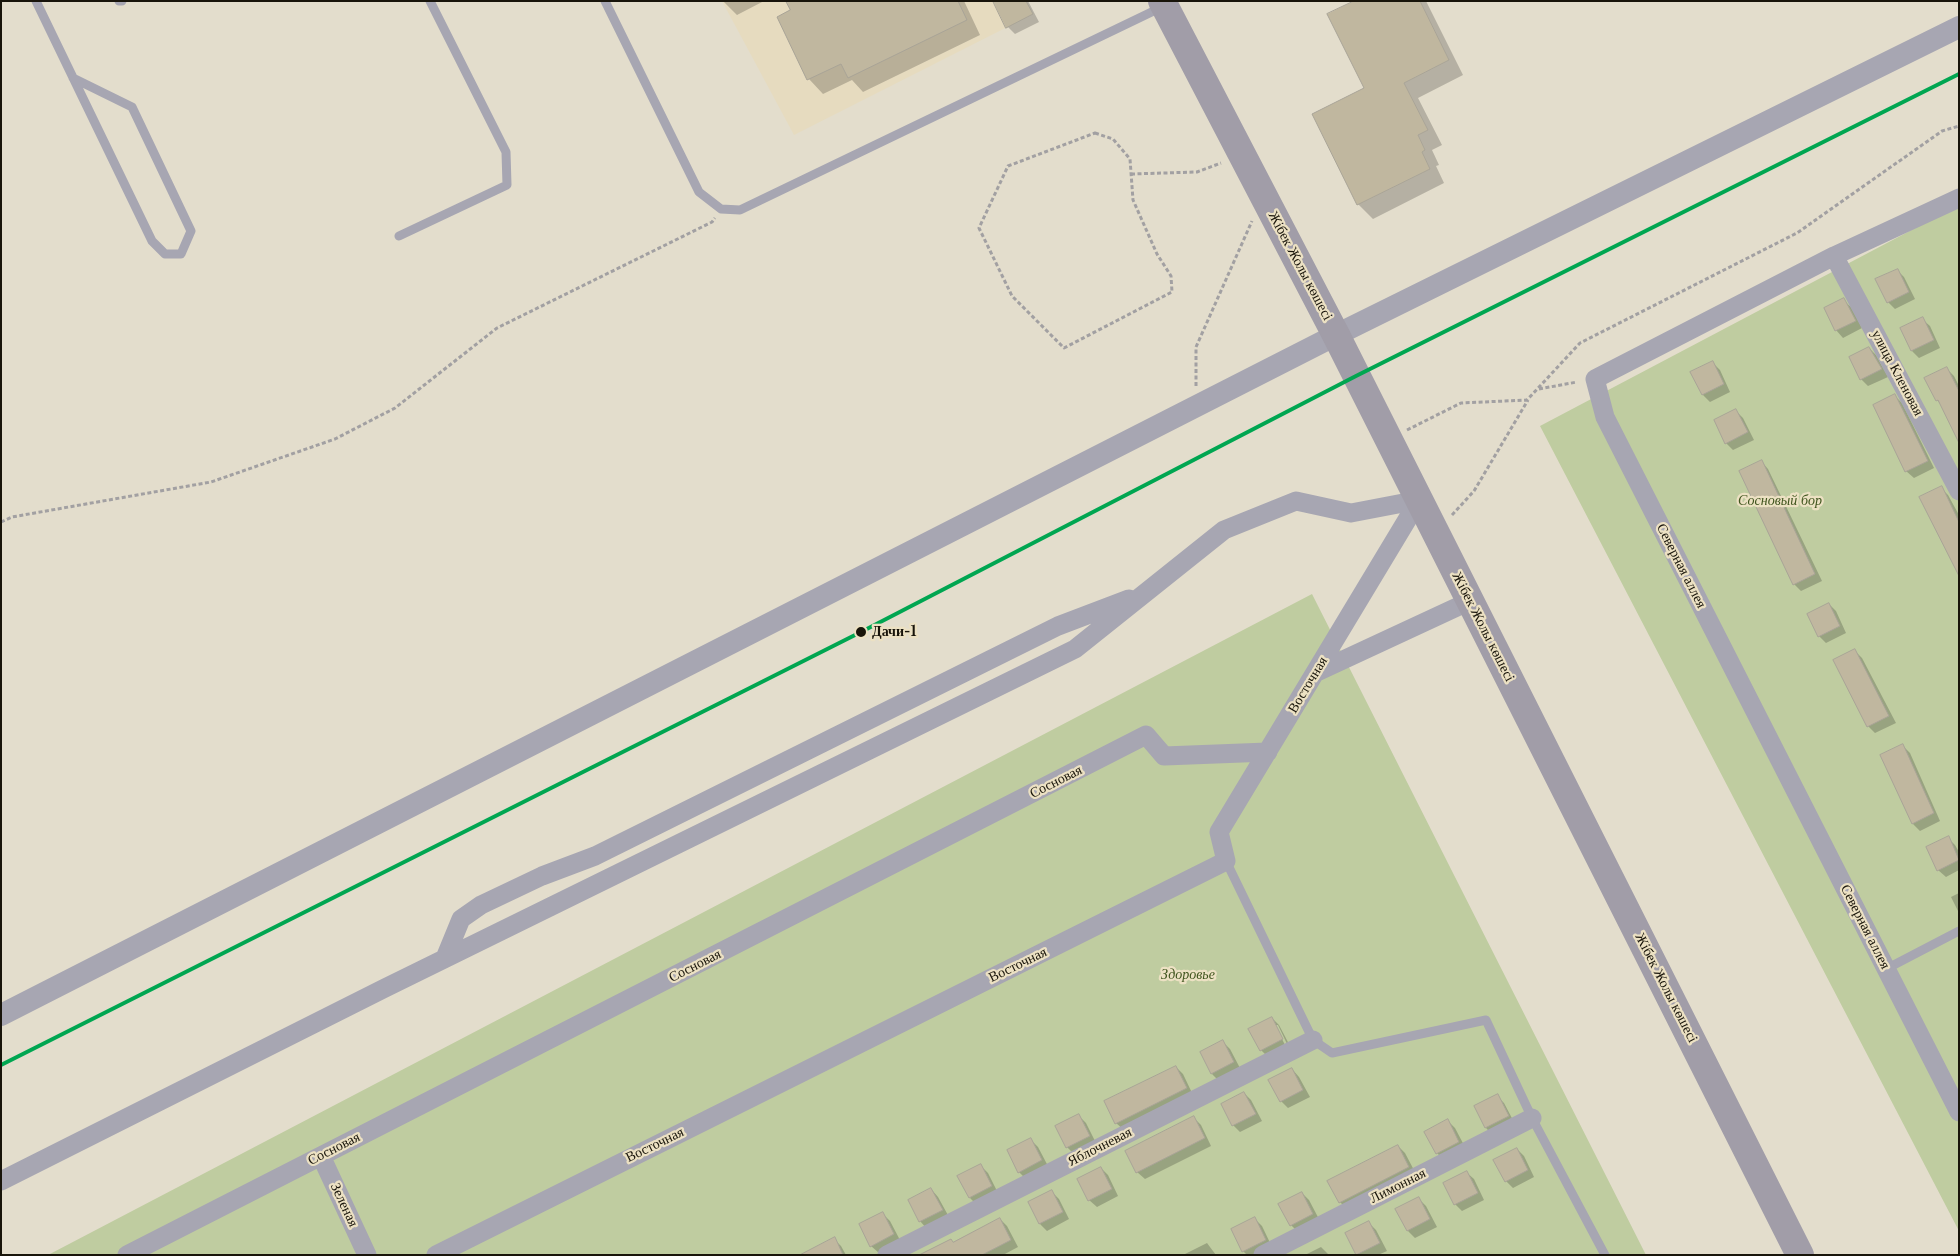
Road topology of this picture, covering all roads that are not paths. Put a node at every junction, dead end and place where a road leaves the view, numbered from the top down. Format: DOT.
graph roads {
  1 [pos="36,1"];
  2 [pos="430,1"];
  3 [pos="605,1"];
  4 [pos="1163,4"];
  5 [pos="1959,27"];
  6 [pos="73,78"];
  7 [pos="1959,198"];
  8 [pos="400,236"];
  9 [pos="1834,256"];
  10 [pos="1336,335"];
  11 [pos="1959,490"];
  12 [pos="1419,500"];
  13 [pos="1145,593"];
  14 [pos="1470,601"];
  15 [pos="1315,673"];
  16 [pos="1268,752"];
  17 [pos="1226,861"];
  18 [pos="1959,931"];
  19 [pos="446,958"];
  20 [pos="1886,969"];
  21 [pos="1,1015"];
  22 [pos="1313,1040"];
  23 [pos="1959,1112"];
  24 [pos="1532,1118"];
  25 [pos="321,1156"];
  26 [pos="1,1180"];
  27 [pos="127,1255"];
  28 [pos="367,1255"];
  29 [pos="436,1255"];
  30 [pos="887,1255"];
  31 [pos="1263,1255"];
  32 [pos="1604,1255"];
  33 [pos="1800,1255"];
  1 -- 6 [label="lane"];
  2 -- 8 [label="lane"];
  3 -- 4 [label="lane"];
  4 -- 10 [label="highway, Жібек Жолы көшесі"];
  5 -- 10 [label="street"];
  6 -- 6 [label="lane"];
  7 -- 9 [label="street"];
  9 -- 11 [label="street, улица Кленовая"];
  9 -- 20 [label="street, Северная аллея"];
  10 -- 12 [label="highway, Жібек Жолы көшесі"];
  10 -- 21 [label="street"];
  12 -- 13 [label="street"];
  12 -- 14 [label="highway, Жібек Жолы көшесі"];
  12 -- 15 [label="street, Восточная"];
  13 -- 19 [label="street"];
  13 -- 19 [label="street"];
  14 -- 15 [label="street"];
  14 -- 33 [label="highway, Жібек Жолы көшесі"];
  15 -- 16 [label="street, Восточная"];
  16 -- 17 [label="street, Восточная"];
  16 -- 25 [label="street, Сосновая"];
  17 -- 22 [label="lane"];
  17 -- 29 [label="street, Восточная"];
  18 -- 20 [label="lane"];
  19 -- 26 [label="street"];
  20 -- 23 [label="street, Северная аллея"];
  22 -- 24 [label="lane"];
  22 -- 30 [label="street, Яблочневая"];
  24 -- 31 [label="street, Лимонная"];
  24 -- 32 [label="lane"];
  25 -- 27 [label="street, Сосновая"];
  25 -- 28 [label="street, Зеленая"];
}
